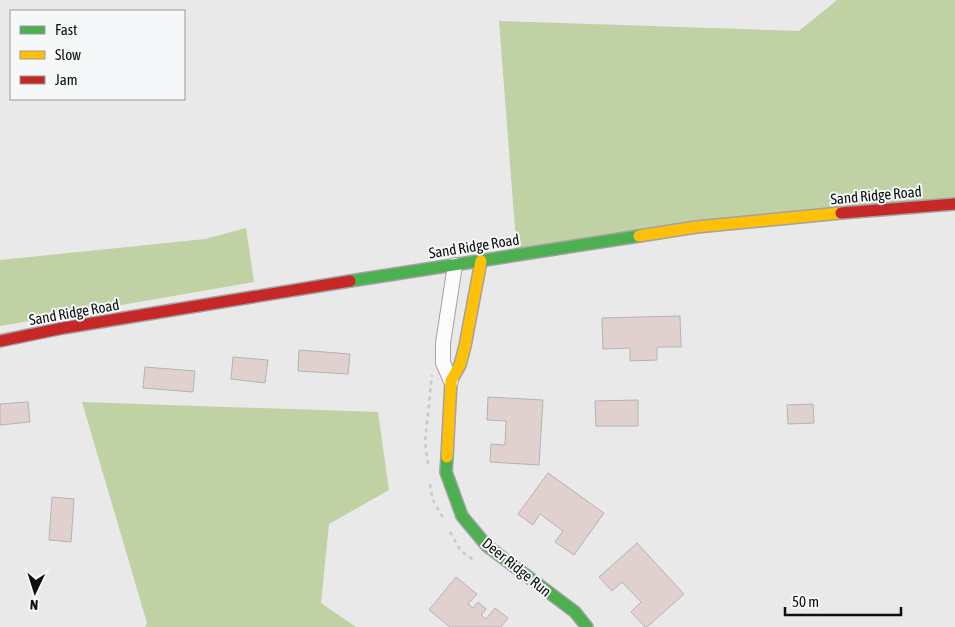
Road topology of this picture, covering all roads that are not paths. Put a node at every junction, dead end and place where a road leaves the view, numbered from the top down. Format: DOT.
graph roads {
  1 [pos="955,204"];
  2 [pos="481,261"];
  3 [pos="455,264"];
  4 [pos="0,341"];
  5 [pos="451,381"];
  6 [pos="587,627"];
  1 -- 2 [label="street, Sand Ridge Road"];
  2 -- 3 [label="street, Sand Ridge Road"];
  2 -- 5 [label="street, Deer Ridge Run"];
  3 -- 4 [label="street, Sand Ridge Road"];
  3 -- 5 [label="street, Deer Ridge Run"];
  5 -- 6 [label="street, Deer Ridge Run"];
}
